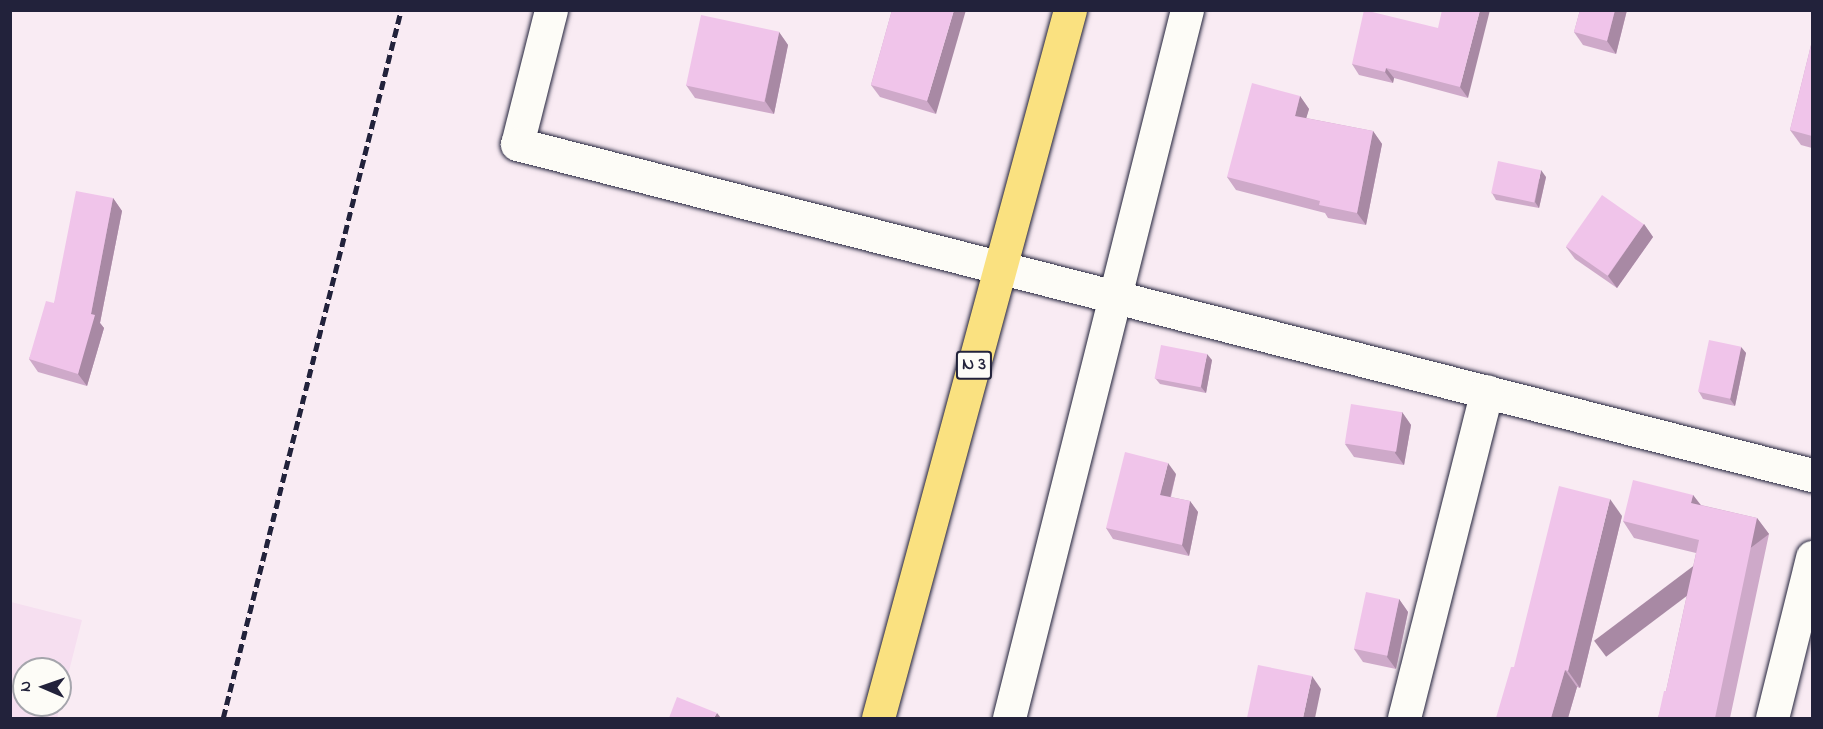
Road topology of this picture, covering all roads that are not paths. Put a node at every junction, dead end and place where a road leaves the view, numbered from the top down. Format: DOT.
graph roads {
  1 [pos="551,10"];
  2 [pos="1070,10"];
  3 [pos="1187,10"];
  4 [pos="1000,267"];
  5 [pos="1115,297"];
  6 [pos="1487,391"];
  7 [pos="1812,475"];
  8 [pos="1812,557"];
  9 [pos="878,718"];
  10 [pos="1009,718"];
  11 [pos="1404,718"];
  12 [pos="1772,718"];
  1 -- 4 [label="street"];
  2 -- 4 [label="main road, N 3"];
  3 -- 5 [label="street"];
  4 -- 5 [label="street"];
  4 -- 9 [label="main road, N 3"];
  5 -- 6 [label="street"];
  5 -- 10 [label="street"];
  6 -- 7 [label="street"];
  6 -- 11 [label="street"];
  8 -- 12 [label="street"];
}
